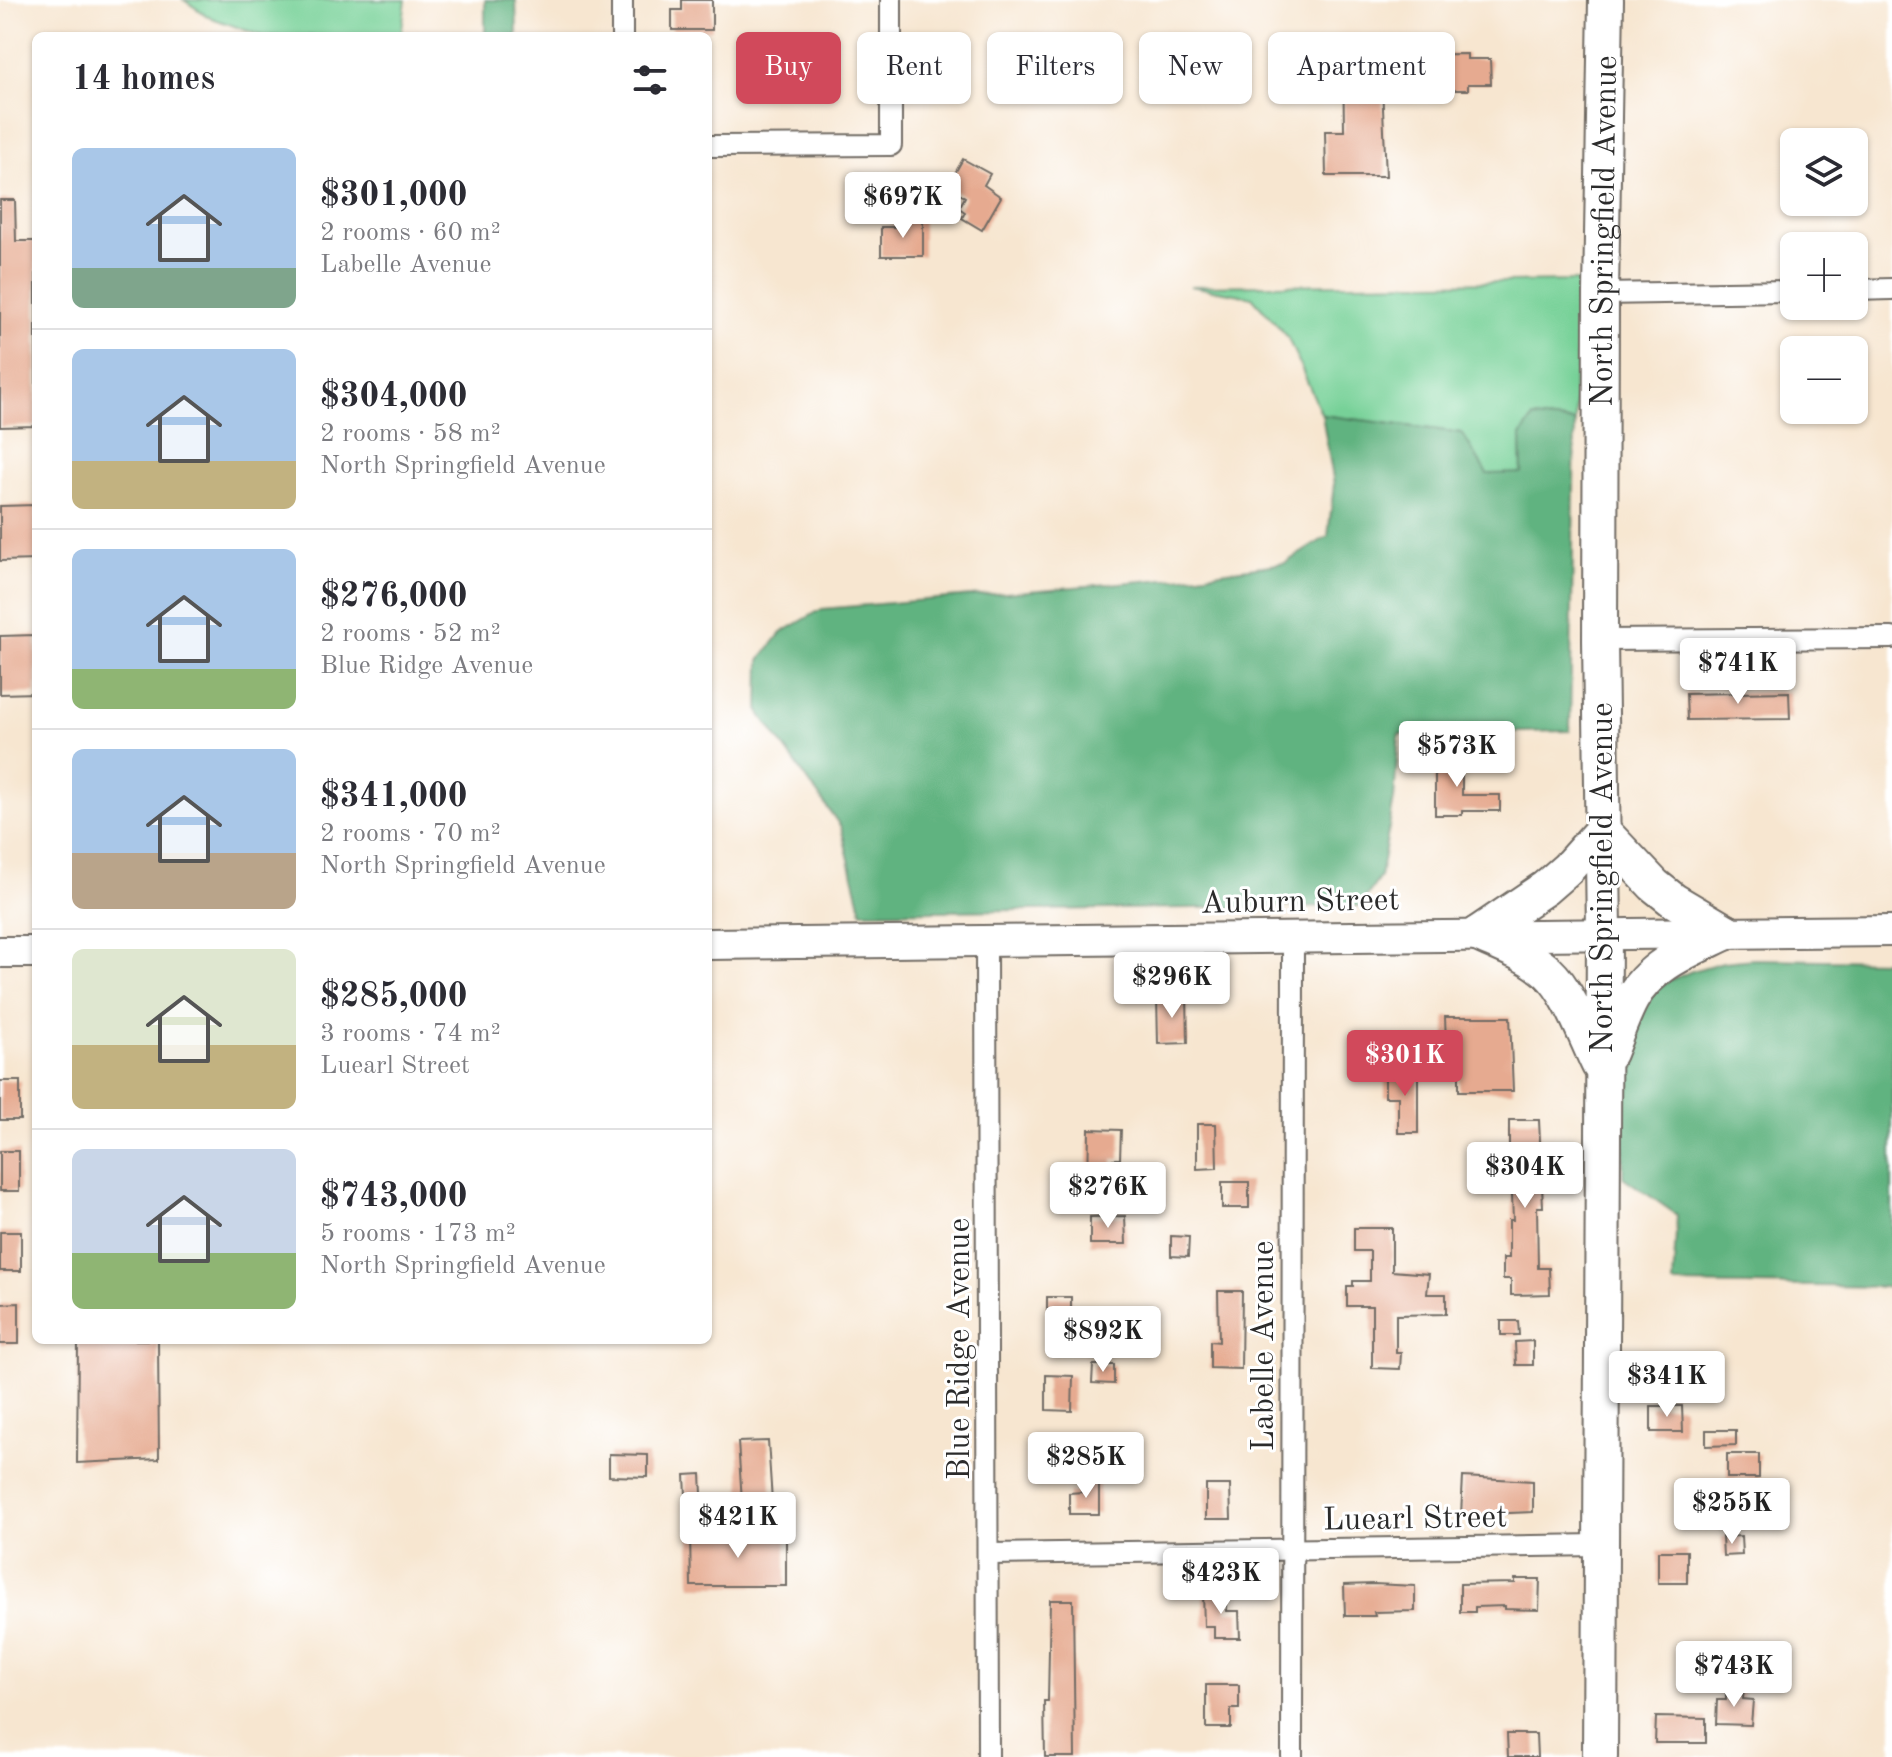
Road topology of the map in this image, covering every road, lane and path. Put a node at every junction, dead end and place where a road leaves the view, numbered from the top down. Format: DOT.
graph roads {
  1 [pos="622,0"];
  2 [pos="891,0"];
  3 [pos="1606,0"];
  4 [pos="622,32"];
  5 [pos="712,146"];
  6 [pos="1892,289"];
  7 [pos="1868,290"];
  8 [pos="1780,291"];
  9 [pos="1601,294"];
  10 [pos="1892,638"];
  11 [pos="1600,640"];
  12 [pos="1602,830"];
  13 [pos="1892,931"];
  14 [pos="1727,932"];
  15 [pos="1604,933"];
  16 [pos="1477,934"];
  17 [pos="1293,936"];
  18 [pos="986,941"];
  19 [pos="712,944"];
  20 [pos="0,952"];
  21 [pos="32,952"];
  22 [pos="1602,1072"];
  23 [pos="1600,1545"];
  24 [pos="1291,1548"];
  25 [pos="989,1554"];
  26 [pos="988,1757"];
  27 [pos="1292,1757"];
  28 [pos="1600,1757"];
  1 -- 4 [label="street"];
  2 -- 5 [label="street"];
  3 -- 9 [label="main road, North Springfield Avenue"];
  6 -- 7 [label="street"];
  8 -- 9 [label="street"];
  9 -- 11 [label="main road, North Springfield Avenue"];
  10 -- 11 [label="street"];
  11 -- 12 [label="main road, North Springfield Avenue"];
  12 -- 14 [label="main road"];
  12 -- 15 [label="main road, North Springfield Avenue"];
  12 -- 16 [label="main road"];
  13 -- 14 [label="main road, Auburn Street"];
  14 -- 15 [label="main road, Auburn Street"];
  14 -- 22 [label="main road"];
  15 -- 16 [label="main road, Auburn Street"];
  15 -- 22 [label="main road, North Springfield Avenue"];
  16 -- 17 [label="main road, Auburn Street"];
  16 -- 22 [label="main road"];
  17 -- 18 [label="main road, Auburn Street"];
  17 -- 24 [label="street, Labelle Avenue"];
  18 -- 19 [label="main road, Auburn Street"];
  18 -- 25 [label="street, Blue Ridge Avenue"];
  20 -- 21 [label="main road"];
  22 -- 23 [label="main road, North Springfield Avenue"];
  23 -- 24 [label="street, Luearl Street"];
  23 -- 28 [label="main road, North Springfield Avenue"];
  24 -- 25 [label="street, Luearl Street"];
  24 -- 27 [label="street, Labelle Avenue"];
  25 -- 26 [label="street, Blue Ridge Avenue"];
}
